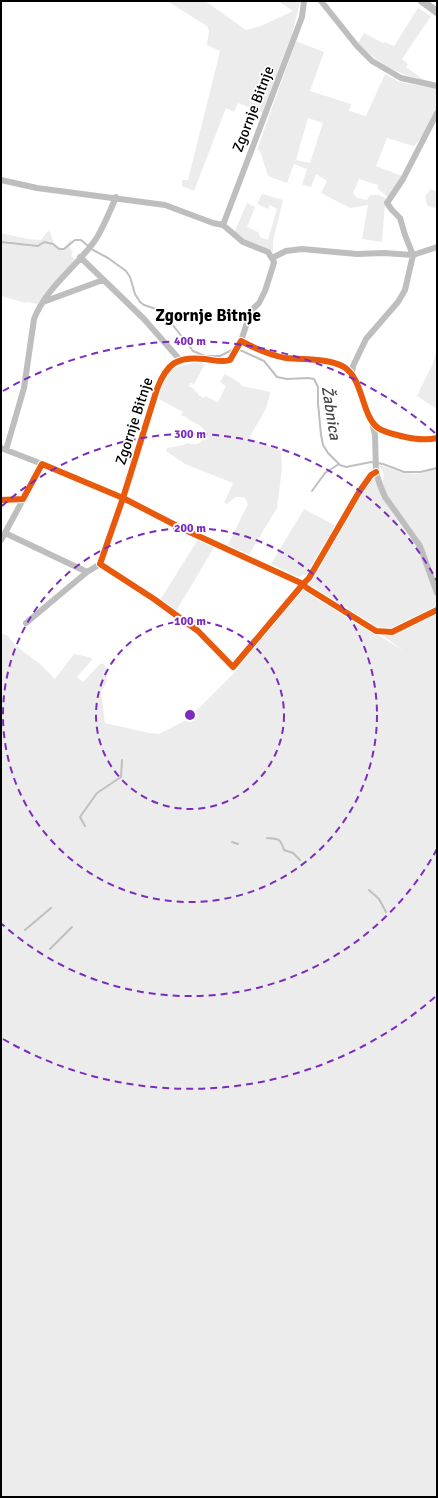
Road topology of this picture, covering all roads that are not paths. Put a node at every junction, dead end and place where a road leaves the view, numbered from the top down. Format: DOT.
graph roads {
  1 [pos="304,1"];
  2 [pos="321,1"];
  3 [pos="422,1"];
  4 [pos="437,12"];
  5 [pos="437,86"];
  6 [pos="437,113"];
  7 [pos="1,180"];
  8 [pos="116,197"];
  9 [pos="223,225"];
  10 [pos="437,247"];
  11 [pos="413,255"];
  12 [pos="80,257"];
  13 [pos="272,258"];
  14 [pos="103,280"];
  15 [pos="43,302"];
  16 [pos="240,343"];
  17 [pos="180,360"];
  18 [pos="352,374"];
  19 [pos="372,422"];
  20 [pos="437,438"];
  21 [pos="4,449"];
  22 [pos="42,464"];
  23 [pos="376,469"];
  24 [pos="123,498"];
  25 [pos="23,499"];
  26 [pos="1,500"];
  27 [pos="5,533"];
  28 [pos="1,540"];
  29 [pos="100,564"];
  30 [pos="87,572"];
  31 [pos="303,584"];
  32 [pos="437,593"];
  33 [pos="437,610"];
  34 [pos="26,623"];
  1 -- 9 [label="street, Zgornje Bitnje"];
  2 -- 5 [label="street"];
  3 -- 4 [label="main road"];
  6 -- 11 [label="street"];
  7 -- 8 [label="street"];
  8 -- 9 [label="street"];
  8 -- 12 [label="street"];
  9 -- 13 [label="street"];
  10 -- 11 [label="street"];
  11 -- 13 [label="street"];
  11 -- 18 [label="street"];
  12 -- 14 [label="street"];
  12 -- 15 [label="street"];
  13 -- 16 [label="street"];
  14 -- 15 [label="street"];
  14 -- 17 [label="street"];
  15 -- 21 [label="street"];
  16 -- 17 [label="street"];
  16 -- 18 [label="street"];
  17 -- 24 [label="street, Zgornje Bitnje"];
  18 -- 19 [label="street"];
  19 -- 20 [label="street"];
  19 -- 23 [label="street"];
  21 -- 22 [label="street"];
  22 -- 24 [label="street"];
  22 -- 25 [label="street"];
  23 -- 31 [label="street"];
  23 -- 32 [label="street"];
  24 -- 29 [label="street, Zgornje Bitnje"];
  24 -- 31 [label="street"];
  25 -- 26 [label="street"];
  25 -- 27 [label="street"];
  27 -- 28 [label="street"];
  27 -- 30 [label="street"];
  29 -- 30 [label="street"];
  29 -- 31 [label="street"];
  30 -- 34 [label="street"];
  31 -- 33 [label="street"];
}
